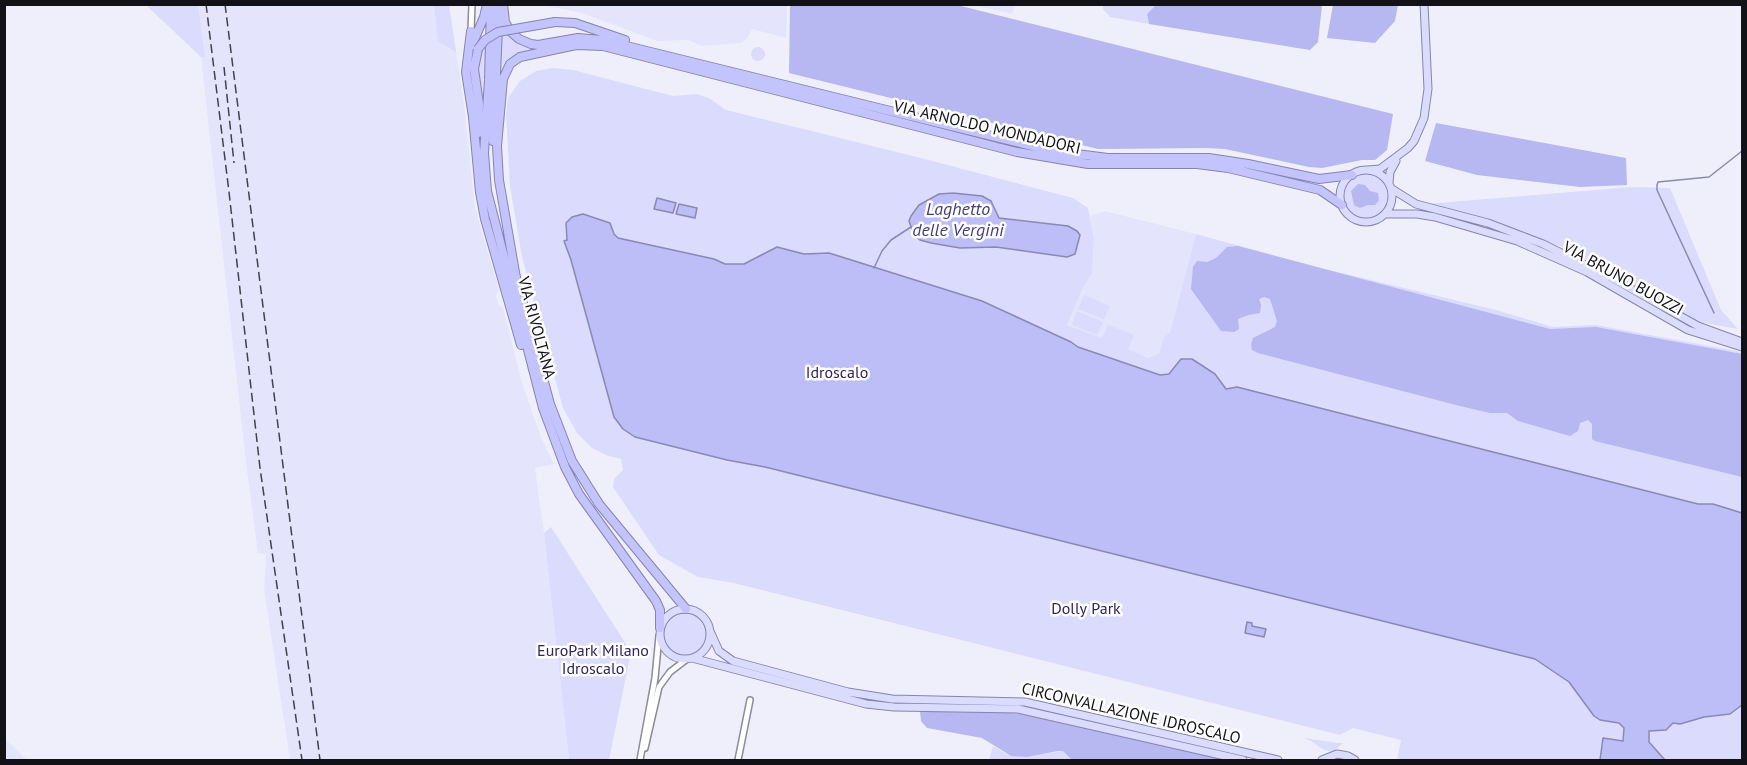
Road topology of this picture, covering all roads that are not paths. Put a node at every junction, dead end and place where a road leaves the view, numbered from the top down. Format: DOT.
graph roads {
  1 [pos="472,4"];
  2 [pos="489,4"];
  3 [pos="501,4"];
  4 [pos="1424,4"];
  5 [pos="471,32"];
  6 [pos="651,51"];
  7 [pos="468,54"];
  8 [pos="1399,156"];
  9 [pos="477,167"];
  10 [pos="1368,170"];
  11 [pos="1352,175"];
  12 [pos="1391,186"];
  13 [pos="1341,205"];
  14 [pos="1386,214"];
  15 [pos="516,278"];
  16 [pos="1743,344"];
  17 [pos="565,467"];
  18 [pos="686,609"];
  19 [pos="710,631"];
  20 [pos="660,632"];
  21 [pos="690,659"];
  22 [pos="750,700"];
  23 [pos="1324,759"];
  24 [pos="640,760"];
  25 [pos="738,760"];
  26 [pos="1243,760"];
  27 [pos="1278,760"];
  28 [pos="1316,760"];
  29 [pos="1355,760"];
  1 -- 5 [label="street"];
  2 -- 7 [label="highway"];
  2 -- 17 [label="highway, VIA RIVOLTANA"];
  3 -- 6 [label="highway"];
  3 -- 15 [label="highway, VIA RIVOLTANA"];
  4 -- 8 [label="main road"];
  5 -- 7 [label="highway"];
  6 -- 9 [label="highway, bridge"];
  6 -- 11 [label="highway, VIA ARNOLDO MONDADORI"];
  7 -- 9 [label="highway"];
  8 -- 10 [label="main road"];
  8 -- 12 [label="main road"];
  9 -- 17 [label="highway"];
  10 -- 11 [label="main road"];
  10 -- 12 [label="main road"];
  11 -- 13 [label="main road"];
  12 -- 14 [label="main road"];
  12 -- 16 [label="main road, VIA BRUNO BUOZZI"];
  13 -- 14 [label="main road"];
  13 -- 15 [label="highway, VIA ARNOLDO MONDADORI"];
  14 -- 16 [label="main road, VIA BRUNO BUOZZI"];
  15 -- 18 [label="highway, VIA RIVOLTANA"];
  17 -- 20 [label="highway, VIA RIVOLTANA"];
  18 -- 19 [label="main road, VIA RIVOLTANA"];
  18 -- 20 [label="main road"];
  19 -- 21 [label="main road, VIA RIVOLTANA"];
  19 -- 27 [label="main road, CIRCONVALLAZIONE IDROSCALO"];
  20 -- 21 [label="main road"];
  20 -- 24 [label="street, VIA RIVOLTANA"];
  21 -- 24 [label="street, VIA RIVOLTANA"];
  21 -- 26 [label="main road, CIRCONVALLAZIONE IDROSCALO"];
  22 -- 25 [label="street"];
  23 -- 28 [label="main road"];
  23 -- 29 [label="main road"];
}
